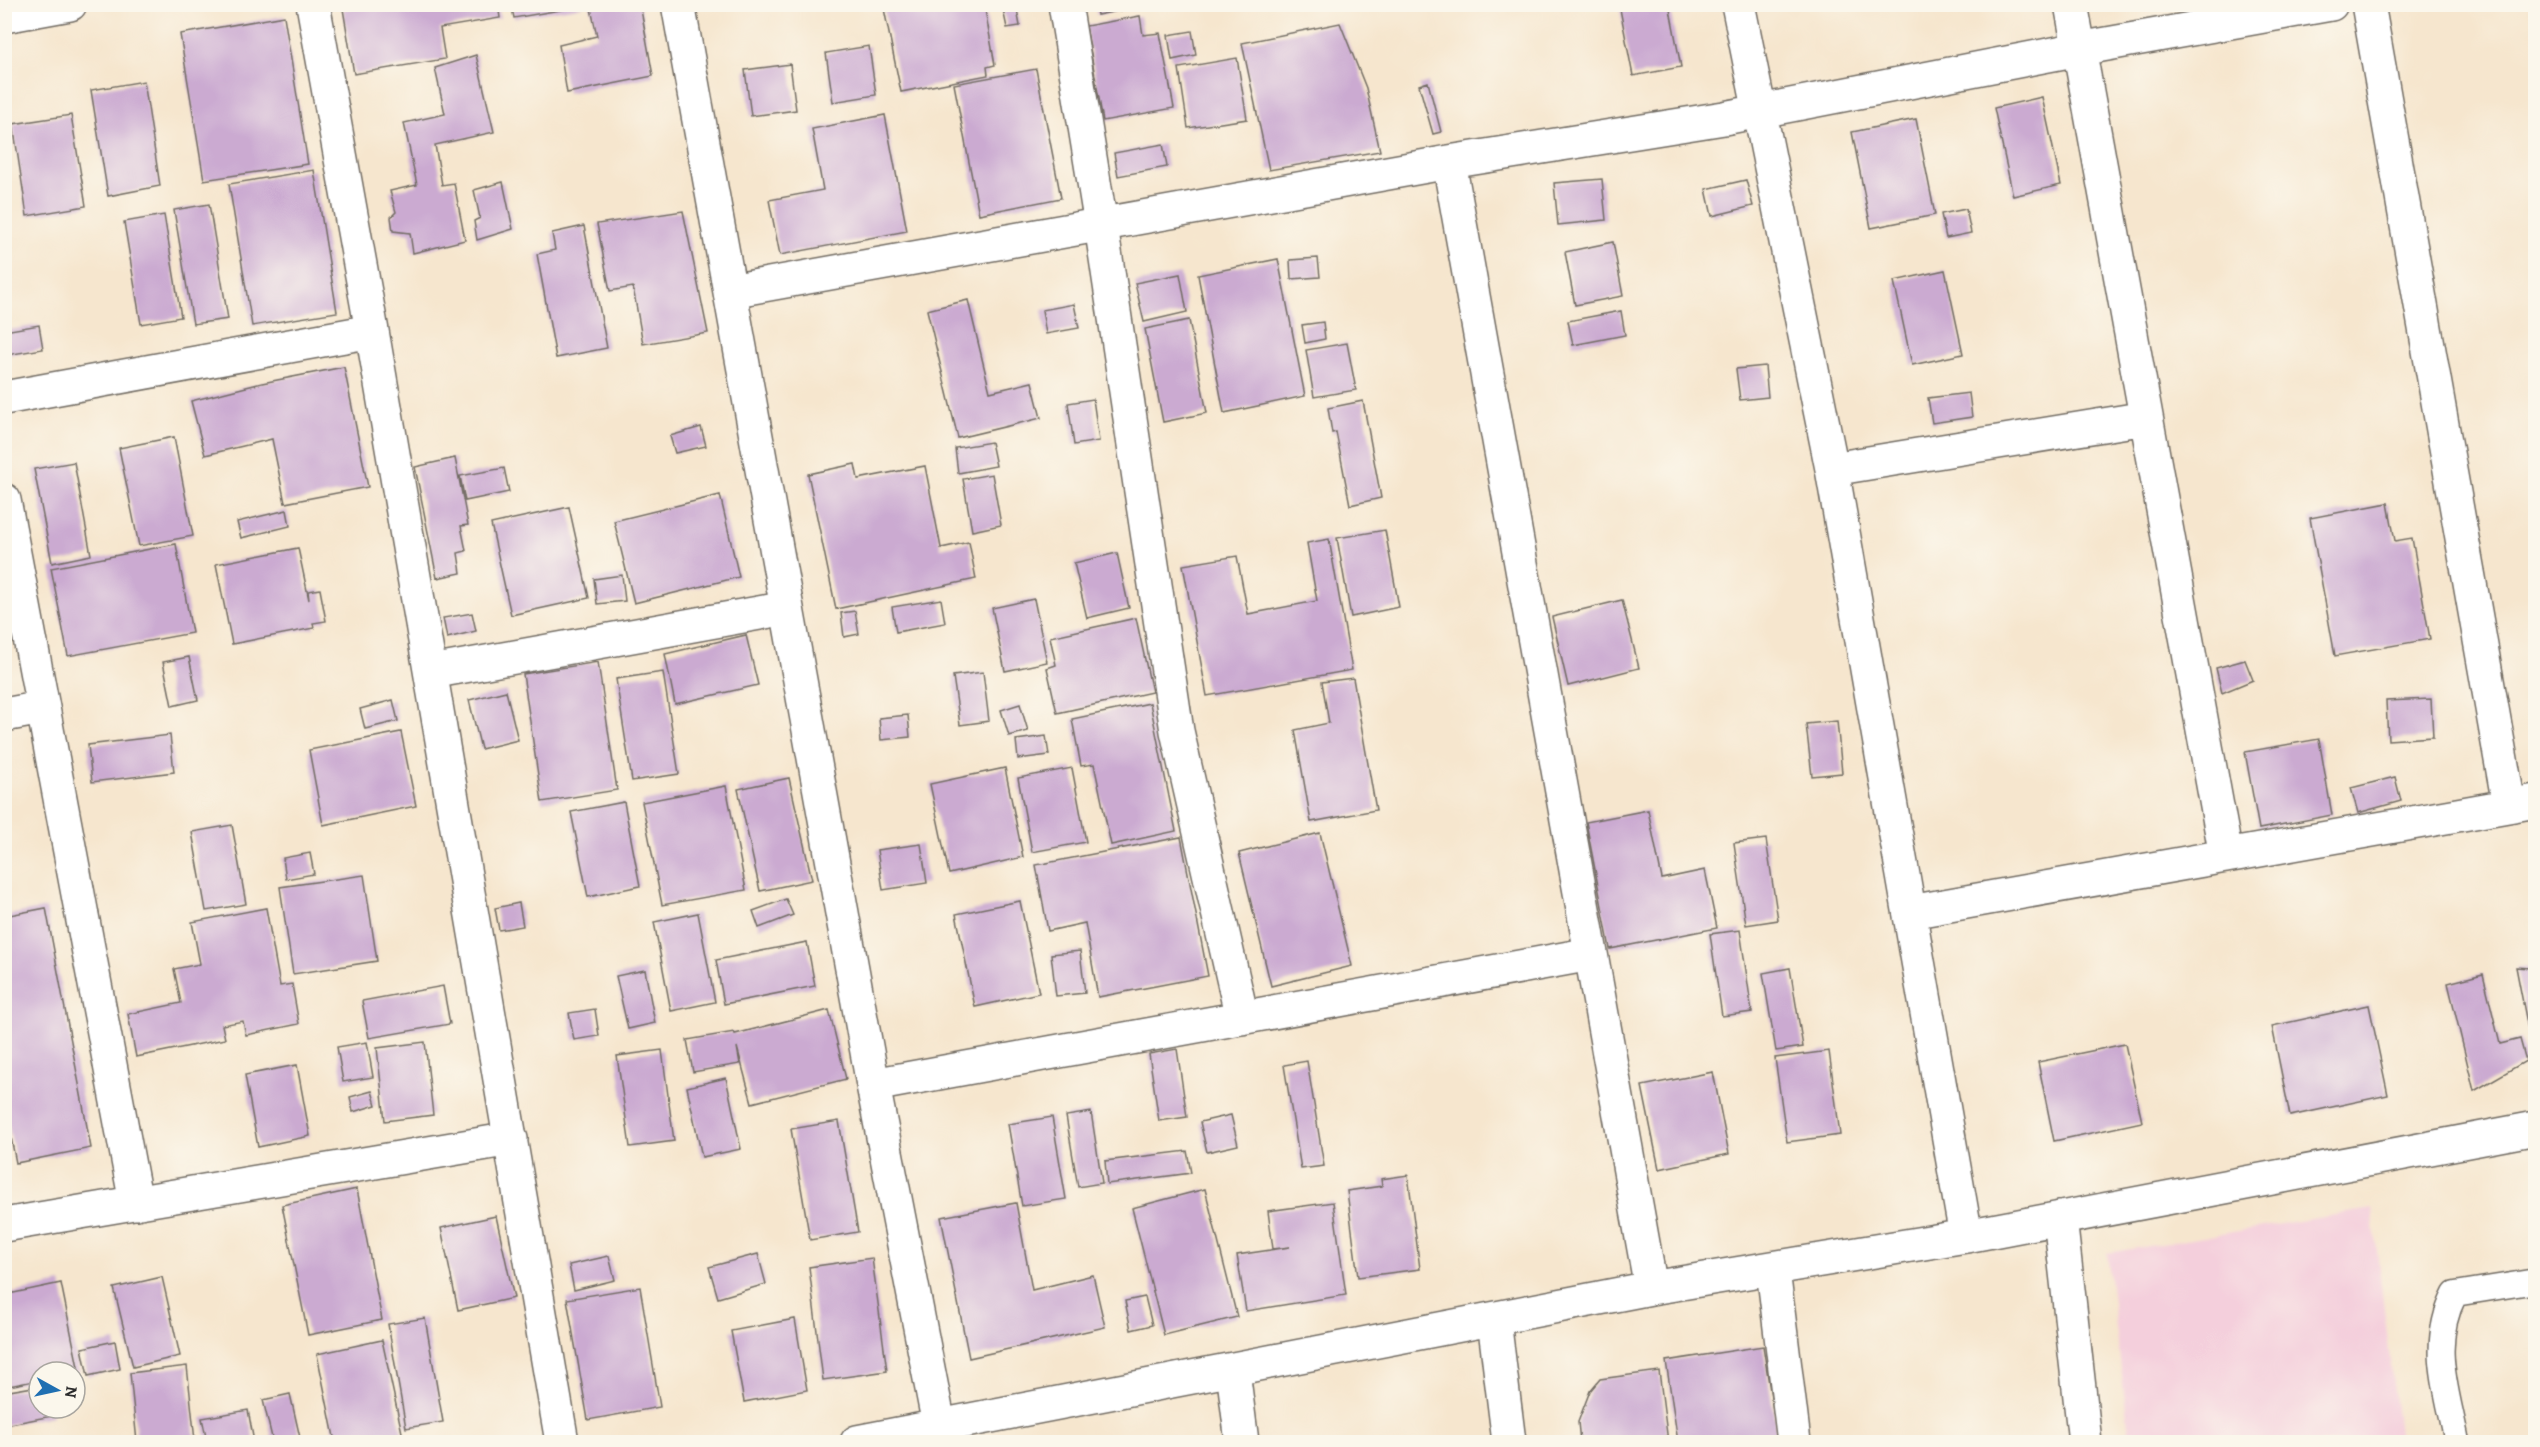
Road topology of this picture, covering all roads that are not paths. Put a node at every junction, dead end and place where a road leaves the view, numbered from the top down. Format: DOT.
graph roads {
  1 [pos="70,4"];
  2 [pos="313,4"];
  3 [pos="678,4"];
  4 [pos="1065,4"];
  5 [pos="1738,4"];
  6 [pos="2071,4"];
  7 [pos="2331,4"];
  8 [pos="2368,4"];
  9 [pos="4,16"];
  10 [pos="2079,49"];
  11 [pos="1760,111"];
  12 [pos="1449,162"];
  13 [pos="1101,225"];
  14 [pos="730,291"];
  15 [pos="372,332"];
  16 [pos="4,398"];
  17 [pos="2146,418"];
  18 [pos="1832,470"];
  19 [pos="4,501"];
  20 [pos="787,608"];
  21 [pos="431,672"];
  22 [pos="42,708"];
  23 [pos="4,715"];
  24 [pos="2522,803"];
  25 [pos="2226,856"];
  26 [pos="1910,912"];
  27 [pos="1591,954"];
  28 [pos="1242,1018"];
  29 [pos="873,1085"];
  30 [pos="2535,1128"];
  31 [pos="511,1139"];
  32 [pos="136,1203"];
  33 [pos="2060,1218"];
  34 [pos="4,1225"];
  35 [pos="1966,1236"];
  36 [pos="1773,1270"];
  37 [pos="2535,1281"];
  38 [pos="1651,1288"];
  39 [pos="1494,1320"];
  40 [pos="1233,1371"];
  41 [pos="939,1425"];
  42 [pos="972,1431"];
  43 [pos="562,1443"];
  44 [pos="857,1443"];
  45 [pos="1242,1443"];
  46 [pos="1509,1443"];
  47 [pos="1794,1443"];
  48 [pos="2085,1443"];
  49 [pos="2457,1443"];
  1 -- 9 [label="street"];
  2 -- 15 [label="street"];
  3 -- 14 [label="street"];
  4 -- 13 [label="street"];
  5 -- 11 [label="street"];
  6 -- 10 [label="street"];
  7 -- 10 [label="street"];
  8 -- 24 [label="street"];
  10 -- 11 [label="street"];
  10 -- 17 [label="street"];
  11 -- 12 [label="street"];
  11 -- 18 [label="street"];
  12 -- 13 [label="street"];
  12 -- 27 [label="street"];
  13 -- 14 [label="street"];
  13 -- 28 [label="street"];
  14 -- 20 [label="street"];
  15 -- 16 [label="street"];
  15 -- 21 [label="street"];
  17 -- 18 [label="street"];
  17 -- 25 [label="street"];
  18 -- 26 [label="street"];
  19 -- 22 [label="street"];
  20 -- 21 [label="street"];
  20 -- 29 [label="street"];
  21 -- 31 [label="street"];
  22 -- 23 [label="street"];
  22 -- 32 [label="street"];
  24 -- 25 [label="street"];
  25 -- 26 [label="street"];
  26 -- 35 [label="street"];
  27 -- 28 [label="street"];
  27 -- 38 [label="street"];
  28 -- 29 [label="street"];
  29 -- 41 [label="street"];
  30 -- 33 [label="street"];
  31 -- 32 [label="street"];
  31 -- 43 [label="street"];
  32 -- 34 [label="street"];
  33 -- 35 [label="street"];
  33 -- 48 [label="street"];
  35 -- 36 [label="street"];
  36 -- 38 [label="street"];
  36 -- 47 [label="street"];
  37 -- 49 [label="lane"];
  38 -- 39 [label="street"];
  39 -- 40 [label="street"];
  39 -- 46 [label="street"];
  40 -- 42 [label="street"];
  40 -- 45 [label="street"];
  41 -- 42 [label="street"];
  41 -- 44 [label="street"];
}
